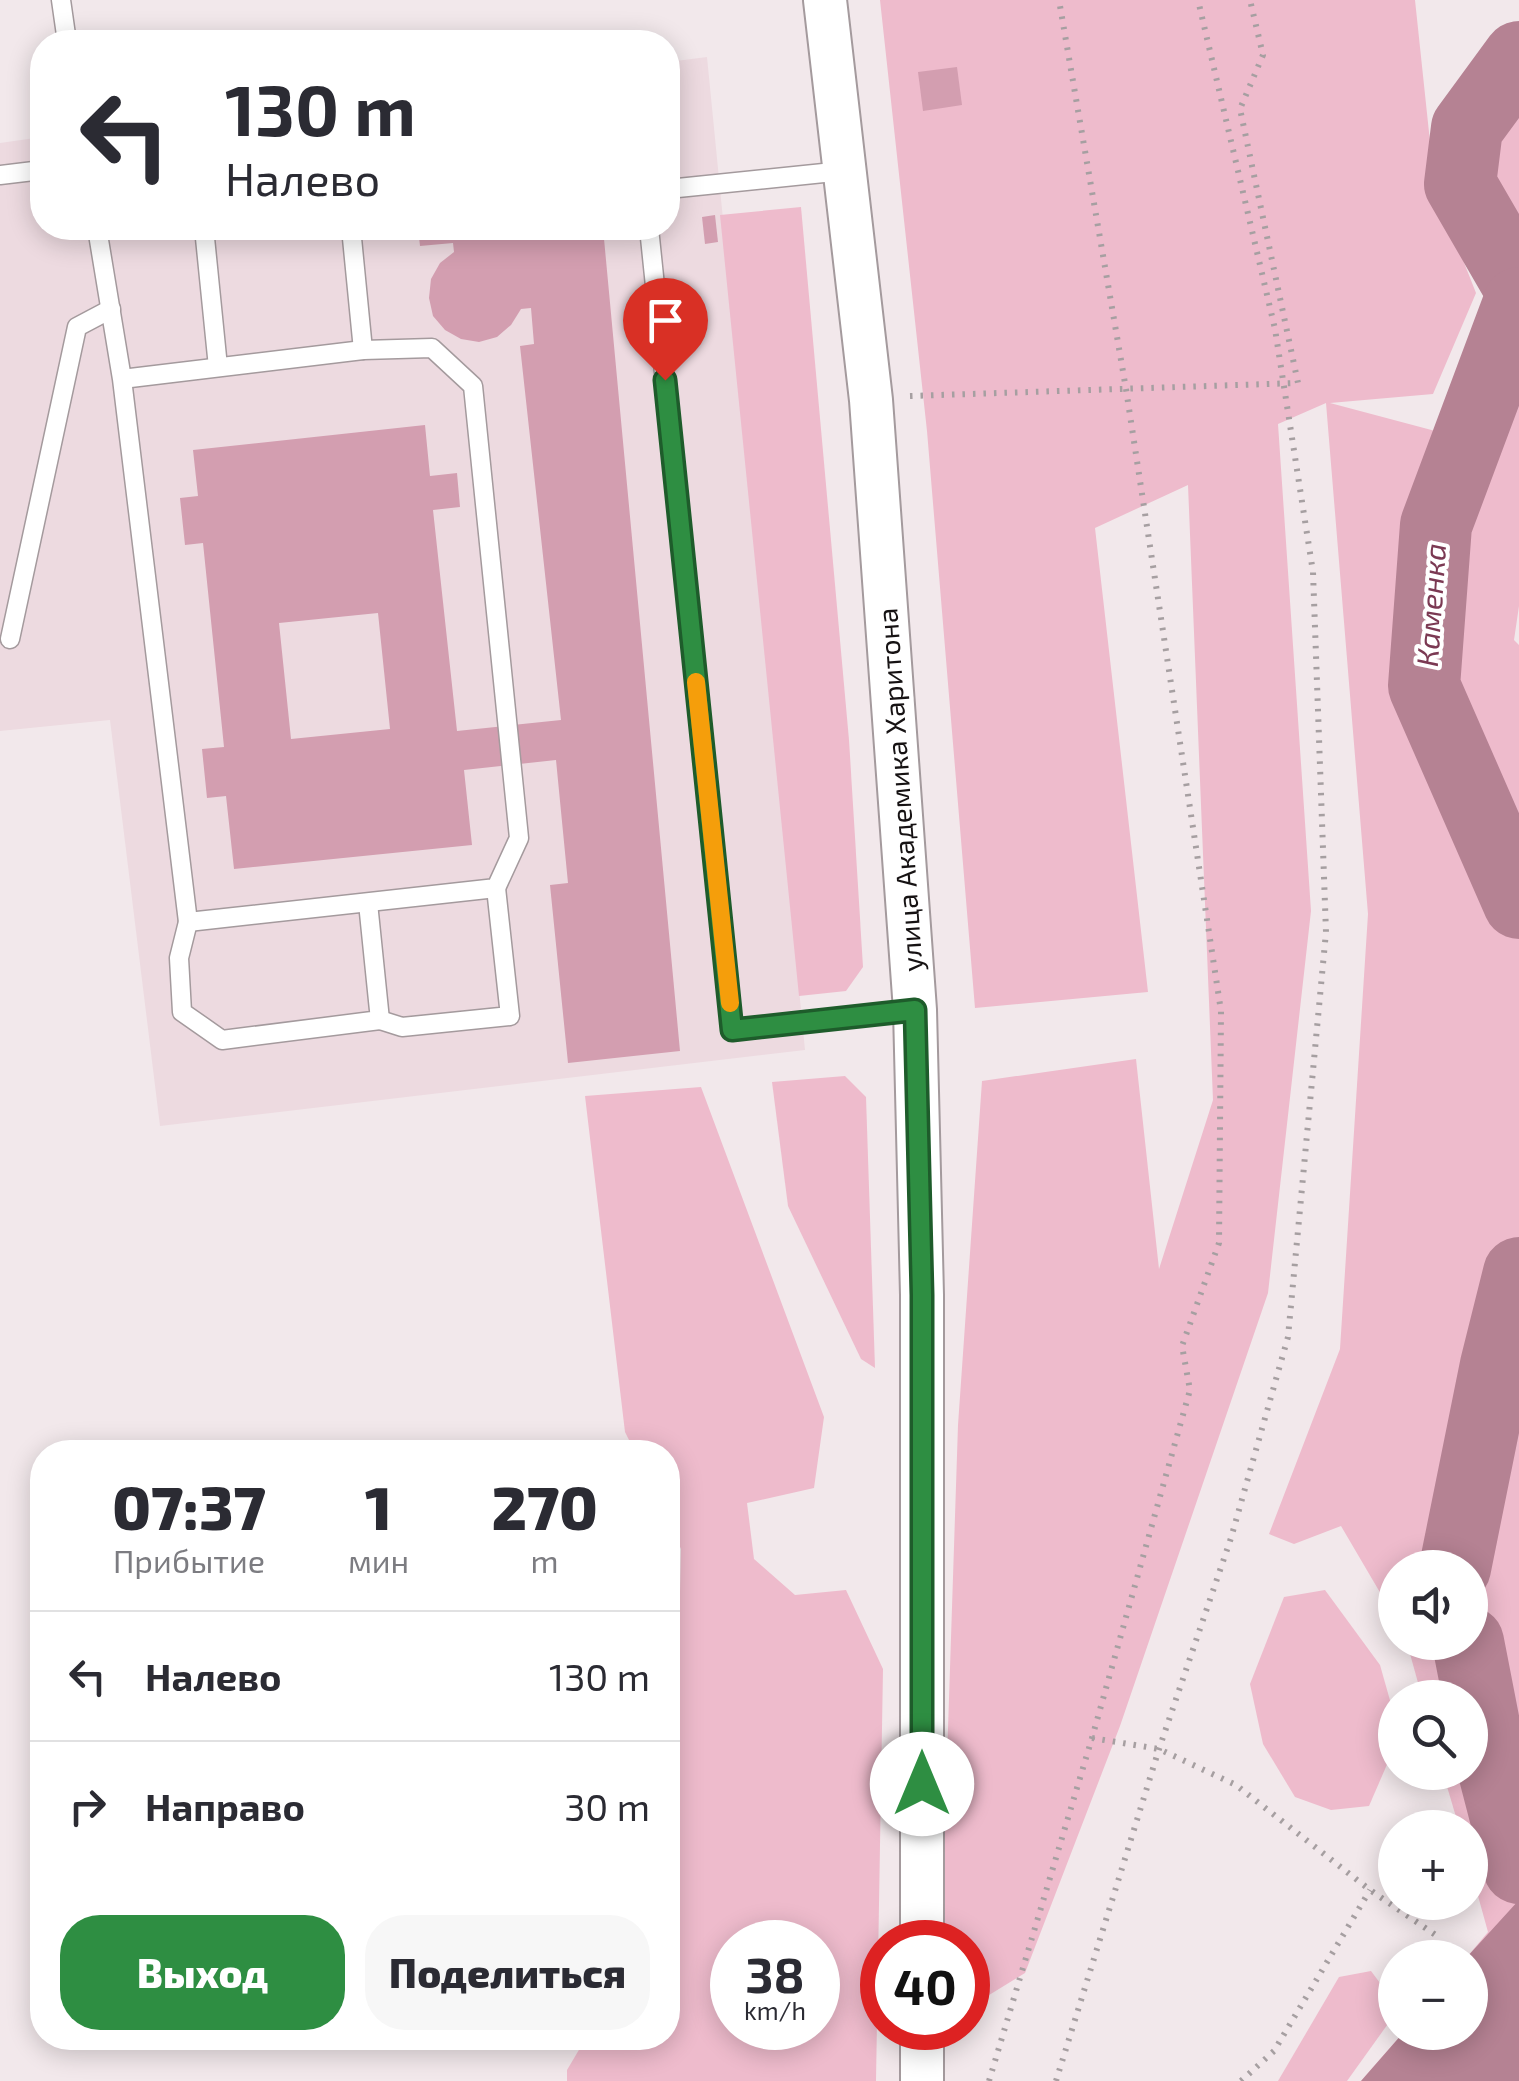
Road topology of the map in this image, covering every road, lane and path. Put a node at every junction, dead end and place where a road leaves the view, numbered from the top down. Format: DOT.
graph roads {
  1 [pos="61,0"];
  2 [pos="825,0"];
  3 [pos="1059,0"];
  4 [pos="1198,0"];
  5 [pos="1250,0"];
  6 [pos="65,30"];
  7 [pos="30,171"];
  8 [pos="844,171"];
  9 [pos="0,175"];
  10 [pos="680,188"];
  11 [pos="99,240"];
  12 [pos="205,240"];
  13 [pos="353,240"];
  14 [pos="650,240"];
  15 [pos="111,309"];
  16 [pos="364,350"];
  17 [pos="218,368"];
  18 [pos="122,379"];
  19 [pos="1283,384"];
  20 [pos="1126,389"];
  21 [pos="871,400"];
  22 [pos="10,640"];
  23 [pos="496,888"];
  24 [pos="368,903"];
  25 [pos="188,922"];
  26 [pos="915,1010"];
  27 [pos="380,1020"];
  28 [pos="1092,1738"];
  29 [pos="1158,1750"];
  30 [pos="1370,1890"];
  31 [pos="922,1920"];
  32 [pos="1440,1938"];
  33 [pos="922,2050"];
  34 [pos="922,2081"];
  35 [pos="989,2081"];
  36 [pos="1056,2081"];
  37 [pos="1241,2081"];
  1 -- 6 [label="lane"];
  2 -- 8 [label="street, улица Академика Харитона"];
  3 -- 20 [label="path"];
  4 -- 19 [label="path"];
  5 -- 19 [label="path"];
  7 -- 9 [label="lane"];
  8 -- 10 [label="lane"];
  8 -- 21 [label="street, улица Академика Харитона"];
  11 -- 15 [label="lane"];
  12 -- 17 [label="lane"];
  13 -- 16 [label="lane"];
  14 -- 26 [label="lane"];
  15 -- 18 [label="lane"];
  15 -- 22 [label="lane"];
  16 -- 17 [label="lane"];
  16 -- 23 [label="lane"];
  17 -- 18 [label="lane"];
  18 -- 25 [label="lane"];
  19 -- 20 [label="path"];
  19 -- 29 [label="path"];
  20 -- 21 [label="path"];
  20 -- 28 [label="path"];
  21 -- 26 [label="street, улица Академика Харитона"];
  23 -- 24 [label="lane"];
  23 -- 27 [label="lane"];
  24 -- 25 [label="lane"];
  24 -- 27 [label="lane"];
  25 -- 27 [label="lane"];
  26 -- 31 [label="street, улица Академика Харитона"];
  28 -- 29 [label="path"];
  28 -- 35 [label="path"];
  29 -- 30 [label="path"];
  29 -- 36 [label="path"];
  30 -- 32 [label="path"];
  30 -- 37 [label="path"];
  33 -- 34 [label="street"];
}
